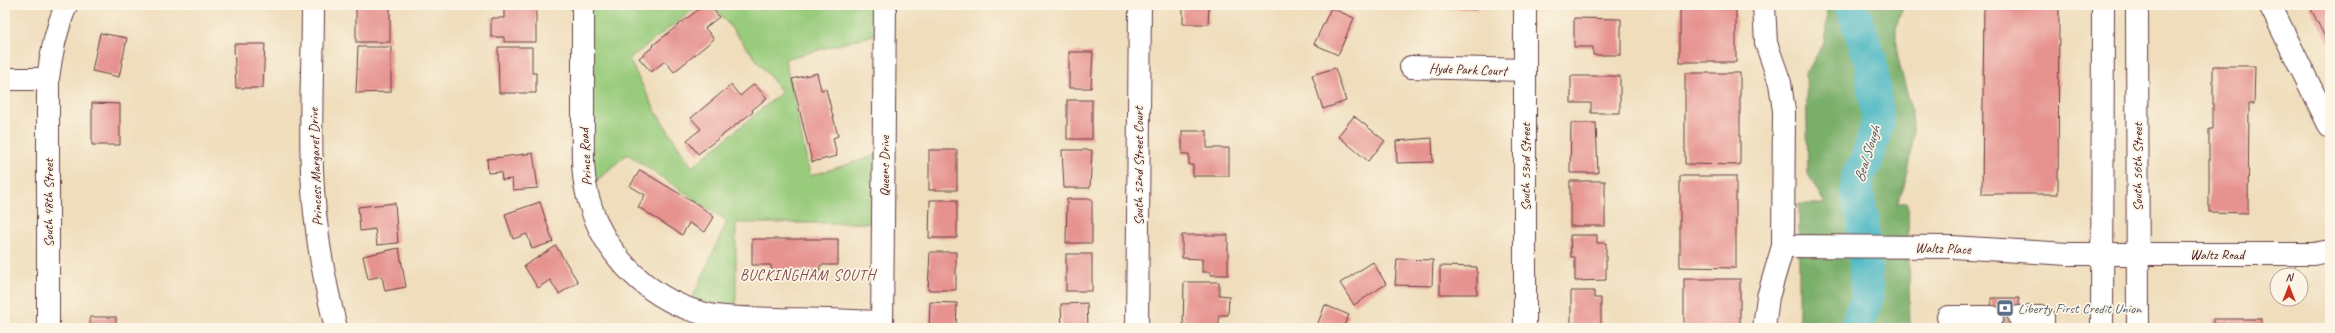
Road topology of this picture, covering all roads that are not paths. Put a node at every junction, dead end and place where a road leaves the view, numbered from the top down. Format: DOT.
graph roads {
  1 [pos="66,5"];
  2 [pos="313,5"];
  3 [pos="583,5"];
  4 [pos="885,5"];
  5 [pos="1140,5"];
  6 [pos="1526,5"];
  7 [pos="1764,5"];
  8 [pos="2103,5"];
  9 [pos="2137,5"];
  10 [pos="2270,5"];
  11 [pos="1411,67"];
  12 [pos="1526,70"];
  13 [pos="5,79"];
  14 [pos="48,79"];
  15 [pos="2330,127"];
  16 [pos="1783,246"];
  17 [pos="2330,251"];
  18 [pos="2103,253"];
  19 [pos="2138,253"];
  20 [pos="1992,317"];
  21 [pos="2019,317"];
  22 [pos="1948,318"];
  23 [pos="882,325"];
  24 [pos="48,328"];
  25 [pos="336,328"];
  26 [pos="1137,328"];
  27 [pos="1525,328"];
  28 [pos="1764,328"];
  29 [pos="2043,328"];
  30 [pos="2102,328"];
  31 [pos="2138,328"];
  1 -- 14 [label="street, South 48th Street"];
  2 -- 25 [label="street, Princess Margaret Drive"];
  3 -- 23 [label="street, Prince Road"];
  4 -- 23 [label="street, Queens Drive"];
  5 -- 26 [label="street, South 52nd Street Court"];
  6 -- 12 [label="street, South 53rd Street"];
  7 -- 16 [label="street"];
  8 -- 18 [label="street"];
  9 -- 19 [label="street, South 56th Street"];
  10 -- 15 [label="street"];
  11 -- 12 [label="street, Hyde Park Court"];
  12 -- 27 [label="street, South 53rd Street"];
  13 -- 14 [label="street"];
  14 -- 24 [label="street, South 48th Street"];
  16 -- 18 [label="street, Waltz Place"];
  16 -- 28 [label="street"];
  17 -- 19 [label="street, Waltz Road"];
  18 -- 19 [label="street, Waltz Road"];
  18 -- 30 [label="street"];
  19 -- 31 [label="street, South 56th Street"];
  20 -- 22 [label="street"];
  21 -- 29 [label="street"];
}
